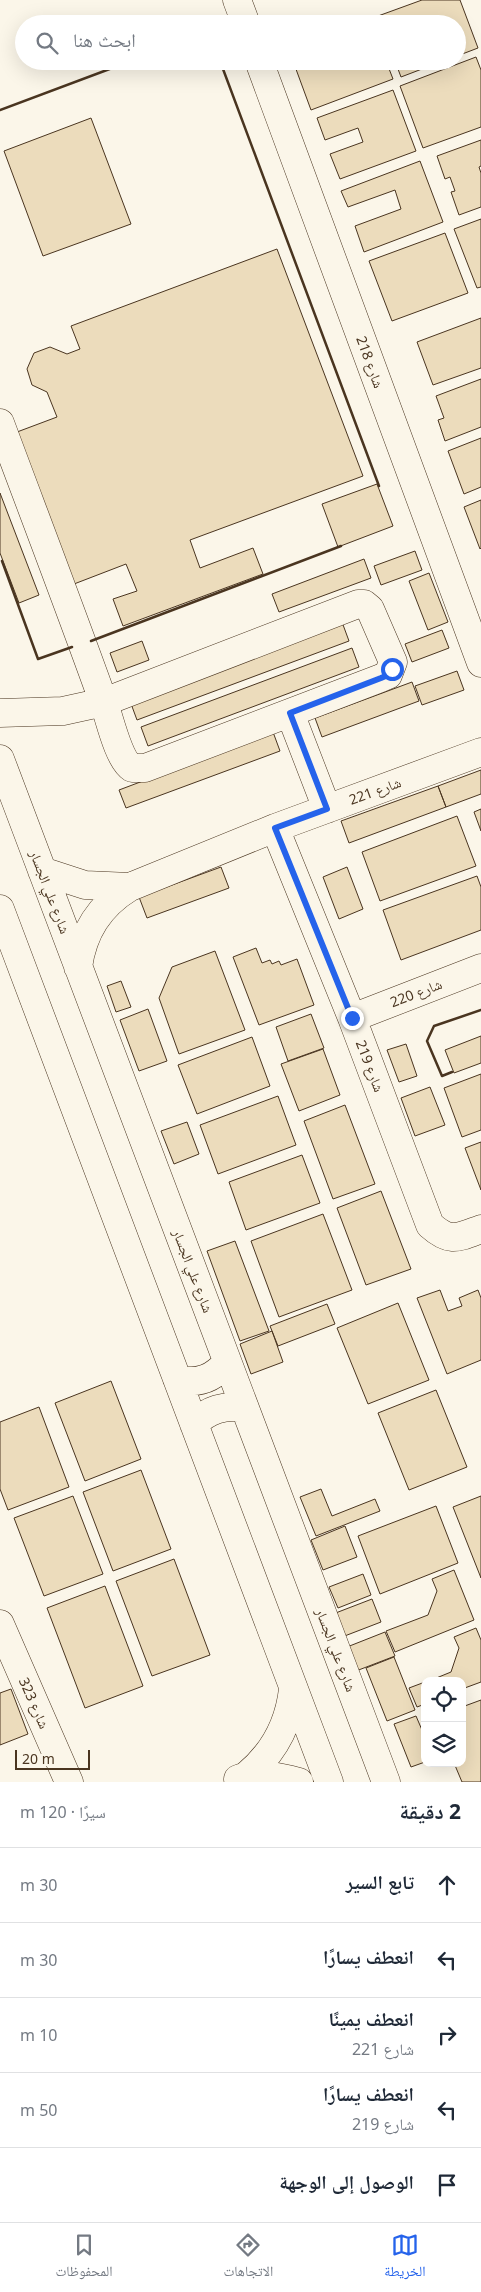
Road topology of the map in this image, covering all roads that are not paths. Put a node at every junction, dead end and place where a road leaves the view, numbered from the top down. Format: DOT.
graph roads {
  1 [pos="237,0"];
  2 [pos="243,15"];
  3 [pos="263,70"];
  4 [pos="0,423"];
  5 [pos="481,662"];
  6 [pos="104,702"];
  7 [pos="0,712"];
  8 [pos="290,713"];
  9 [pos="481,752"];
  10 [pos="0,759"];
  11 [pos="327,809"];
  12 [pos="275,828"];
  13 [pos="42,871"];
  14 [pos="130,887"];
  15 [pos="0,909"];
  16 [pos="78,967"];
  17 [pos="481,968"];
  18 [pos="352,1018"];
  19 [pos="481,1229"];
  20 [pos="227,1362"];
  21 [pos="177,1379"];
  22 [pos="245,1408"];
  23 [pos="194,1424"];
  24 [pos="3,1641"];
  25 [pos="293,1689"];
  26 [pos="238,1779"];
  27 [pos="69,1782"];
  28 [pos="300,1782"];
  29 [pos="329,1782"];
  30 [pos="386,1782"];
  1 -- 2 [label="street"];
  3 -- 5 [label="street, شارع 218"];
  4 -- 6 [label="street"];
  6 -- 7 [label="street"];
  6 -- 8 [label="street"];
  6 -- 8 [label="street"];
  8 -- 11 [label="street"];
  9 -- 11 [label="street, شارع 221"];
  10 -- 13 [label="street, شارع علي الجسار"];
  11 -- 12 [label="street, شارع 221"];
  12 -- 14 [label="street, شارع 221"];
  12 -- 18 [label="street, شارع 219"];
  13 -- 14 [label="street, شارع 221"];
  13 -- 16 [label="street, شارع علي الجسار"];
  14 -- 16 [label="street, شارع 221"];
  15 -- 21 [label="street"];
  16 -- 20 [label="street, شارع علي الجسار"];
  17 -- 18 [label="street, شارع 220"];
  18 -- 19 [label="street, شارع 219"];
  20 -- 21 [label="street"];
  20 -- 22 [label="street, شارع علي الجسار"];
  21 -- 23 [label="street"];
  22 -- 23 [label="street"];
  22 -- 30 [label="street, شارع علي الجسار"];
  23 -- 25 [label="street"];
  24 -- 27 [label="street, شارع 323"];
  25 -- 26 [label="street"];
  25 -- 29 [label="street"];
  26 -- 28 [label="street"];
}
